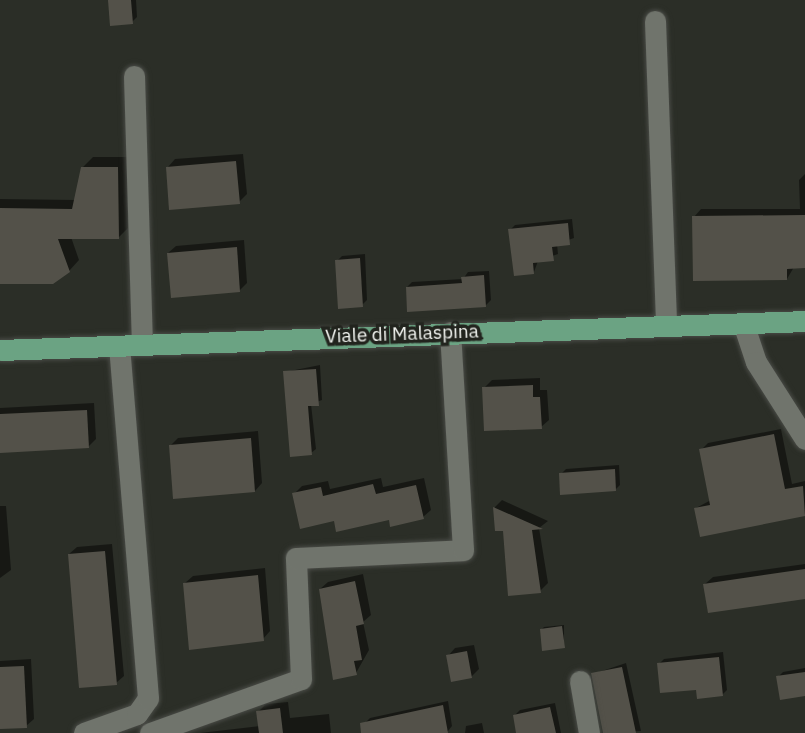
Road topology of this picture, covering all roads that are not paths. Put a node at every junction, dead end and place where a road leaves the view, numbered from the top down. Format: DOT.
graph roads {
  1 [pos="655,21"];
  2 [pos="134,76"];
  3 [pos="805,321"];
  4 [pos="743,323"];
  5 [pos="666,326"];
  6 [pos="450,332"];
  7 [pos="142,345"];
  8 [pos="119,346"];
  9 [pos="0,350"];
  10 [pos="805,439"];
  11 [pos="580,681"];
  12 [pos="84,733"];
  13 [pos="150,733"];
  14 [pos="589,733"];
  1 -- 5 [label="street"];
  2 -- 7 [label="street"];
  3 -- 4 [label="main road, Viale di Malaspina"];
  4 -- 5 [label="main road, Viale di Malaspina"];
  4 -- 10 [label="street"];
  5 -- 6 [label="main road, Viale di Malaspina"];
  6 -- 7 [label="main road, Viale di Malaspina"];
  6 -- 13 [label="street"];
  7 -- 8 [label="main road, Viale di Malaspina"];
  8 -- 9 [label="main road, Viale di Malaspina"];
  8 -- 12 [label="street"];
  11 -- 14 [label="street"];
}
